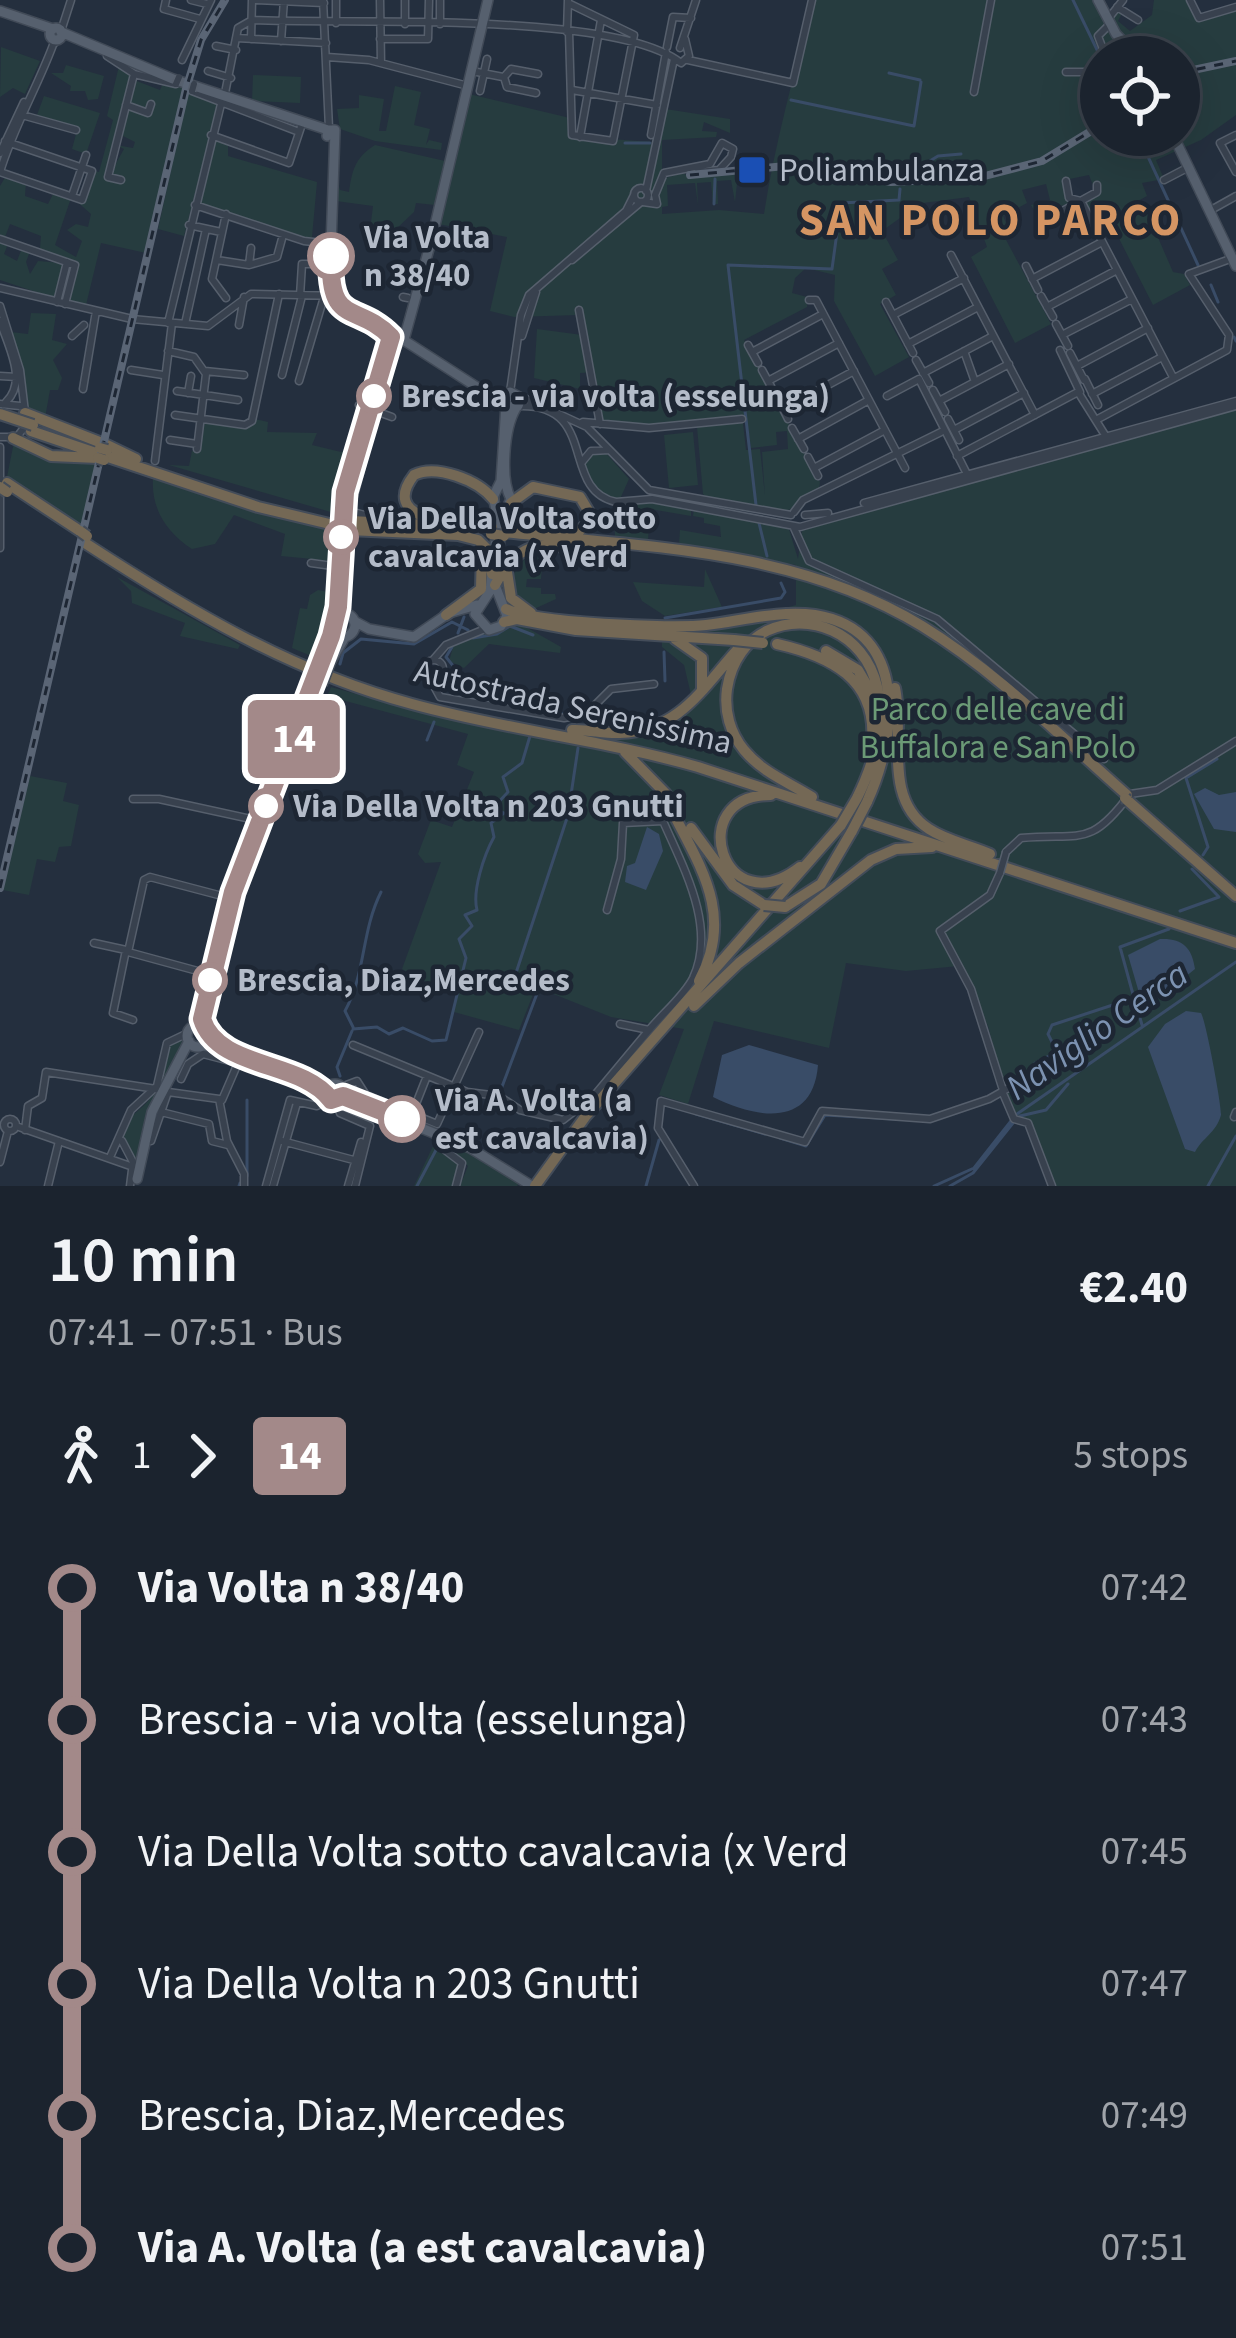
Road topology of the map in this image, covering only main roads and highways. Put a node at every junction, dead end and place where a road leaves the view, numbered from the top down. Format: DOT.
graph roads {
  1 [pos="488,0"];
  2 [pos="1098,0"];
  3 [pos="0,14"];
  4 [pos="56,34"];
  5 [pos="1121,36"];
  6 [pos="103,52"];
  7 [pos="1183,156"];
  8 [pos="432,232"];
  9 [pos="1235,262"];
  10 [pos="397,333"];
  11 [pos="2,410"];
  12 [pos="7,438"];
  13 [pos="103,452"];
  14 [pos="153,467"];
  15 [pos="3,485"];
  16 [pos="502,500"];
  17 [pos="345,520"];
  18 [pos="446,522"];
  19 [pos="394,523"];
  20 [pos="498,531"];
  21 [pos="548,533"];
  22 [pos="82,537"];
  23 [pos="468,537"];
  24 [pos="616,545"];
  25 [pos="535,546"];
  26 [pos="494,579"];
  27 [pos="340,585"];
  28 [pos="482,602"];
  29 [pos="466,611"];
  30 [pos="503,611"];
  31 [pos="446,615"];
  32 [pos="336,616"];
  33 [pos="546,616"];
  34 [pos="791,619"];
  35 [pos="476,620"];
  36 [pos="676,625"];
  37 [pos="350,626"];
  38 [pos="332,628"];
  39 [pos="625,633"];
  40 [pos="777,644"];
  41 [pos="327,659"];
  42 [pos="696,700"];
  43 [pos="881,724"];
  44 [pos="572,730"];
  45 [pos="593,741"];
  46 [pos="662,790"];
  47 [pos="808,799"];
  48 [pos="859,799"];
  49 [pos="844,827"];
  50 [pos="989,857"];
  51 [pos="1236,894"];
  52 [pos="1236,939"];
  53 [pos="668,1033"];
  54 [pos="195,1036"];
  55 [pos="648,1045"];
  56 [pos="169,1076"];
  57 [pos="157,1117"];
  58 [pos="134,1175"];
  59 [pos="535,1185"];
  1 -- 8 [label="main road"];
  2 -- 5 [label="main road"];
  3 -- 4 [label="main road"];
  4 -- 6 [label="main road"];
  4 -- 6 [label="main road"];
  6 -- 10 [label="main road"];
  7 -- 9 [label="main road"];
  8 -- 10 [label="main road"];
  8 -- 10 [label="main road"];
  10 -- 16 [label="main road"];
  10 -- 17 [label="main road"];
  11 -- 13 [label="highway, bridge"];
  12 -- 13 [label="highway"];
  13 -- 14 [label="highway"];
  13 -- 14 [label="highway"];
  14 -- 17 [label="highway"];
  14 -- 17 [label="highway"];
  15 -- 22 [label="highway, Autostrada Serenissima"];
  16 -- 18 [label="highway"];
  16 -- 21 [label="highway"];
  16 -- 26 [label="main road"];
  17 -- 19 [label="highway"];
  17 -- 20 [label="highway"];
  17 -- 23 [label="highway"];
  17 -- 27 [label="main road"];
  18 -- 19 [label="highway"];
  18 -- 20 [label="highway"];
  19 -- 20 [label="highway"];
  20 -- 21 [label="highway"];
  20 -- 24 [label="highway"];
  21 -- 24 [label="highway"];
  22 -- 44 [label="highway, Autostrada Serenissima"];
  22 -- 45 [label="highway, Autostrada Serenissima"];
  23 -- 26 [label="highway"];
  23 -- 31 [label="highway"];
  24 -- 25 [label="highway"];
  24 -- 51 [label="highway"];
  25 -- 26 [label="highway"];
  25 -- 33 [label="highway"];
  26 -- 28 [label="main road"];
  26 -- 30 [label="main road"];
  27 -- 32 [label="main road"];
  27 -- 37 [label="main road"];
  28 -- 29 [label="main road"];
  28 -- 30 [label="main road"];
  28 -- 35 [label="main road"];
  29 -- 31 [label="main road"];
  29 -- 35 [label="main road"];
  30 -- 33 [label="highway"];
  30 -- 35 [label="main road"];
  30 -- 39 [label="highway"];
  31 -- 37 [label="main road"];
  32 -- 37 [label="main road"];
  32 -- 38 [label="main road"];
  33 -- 36 [label="highway"];
  34 -- 36 [label="highway"];
  34 -- 42 [label="highway"];
  34 -- 48 [label="highway"];
  36 -- 48 [label="highway"];
  36 -- 50 [label="highway"];
  37 -- 38 [label="main road"];
  37 -- 41 [label="main road"];
  38 -- 41 [label="main road"];
  39 -- 40 [label="highway, bridge"];
  39 -- 42 [label="highway"];
  40 -- 43 [label="highway"];
  40 -- 48 [label="highway"];
  41 -- 54 [label="main road, bridge"];
  42 -- 44 [label="highway"];
  43 -- 47 [label="highway"];
  43 -- 48 [label="highway"];
  44 -- 47 [label="highway, Autostrada Serenissima"];
  45 -- 46 [label="highway"];
  45 -- 47 [label="highway, Autostrada Serenissima"];
  46 -- 49 [label="highway, bridge"];
  46 -- 55 [label="highway"];
  47 -- 49 [label="highway"];
  47 -- 50 [label="highway, Autostrada Serenissima"];
  48 -- 49 [label="highway, bridge"];
  49 -- 53 [label="highway"];
  49 -- 55 [label="highway"];
  50 -- 52 [label="highway, Autostrada Serenissima"];
  50 -- 53 [label="highway"];
  53 -- 59 [label="highway"];
  54 -- 56 [label="main road"];
  54 -- 59 [label="main road"];
  55 -- 59 [label="highway"];
  56 -- 57 [label="main road"];
  56 -- 57 [label="main road"];
  57 -- 58 [label="main road"];
}
